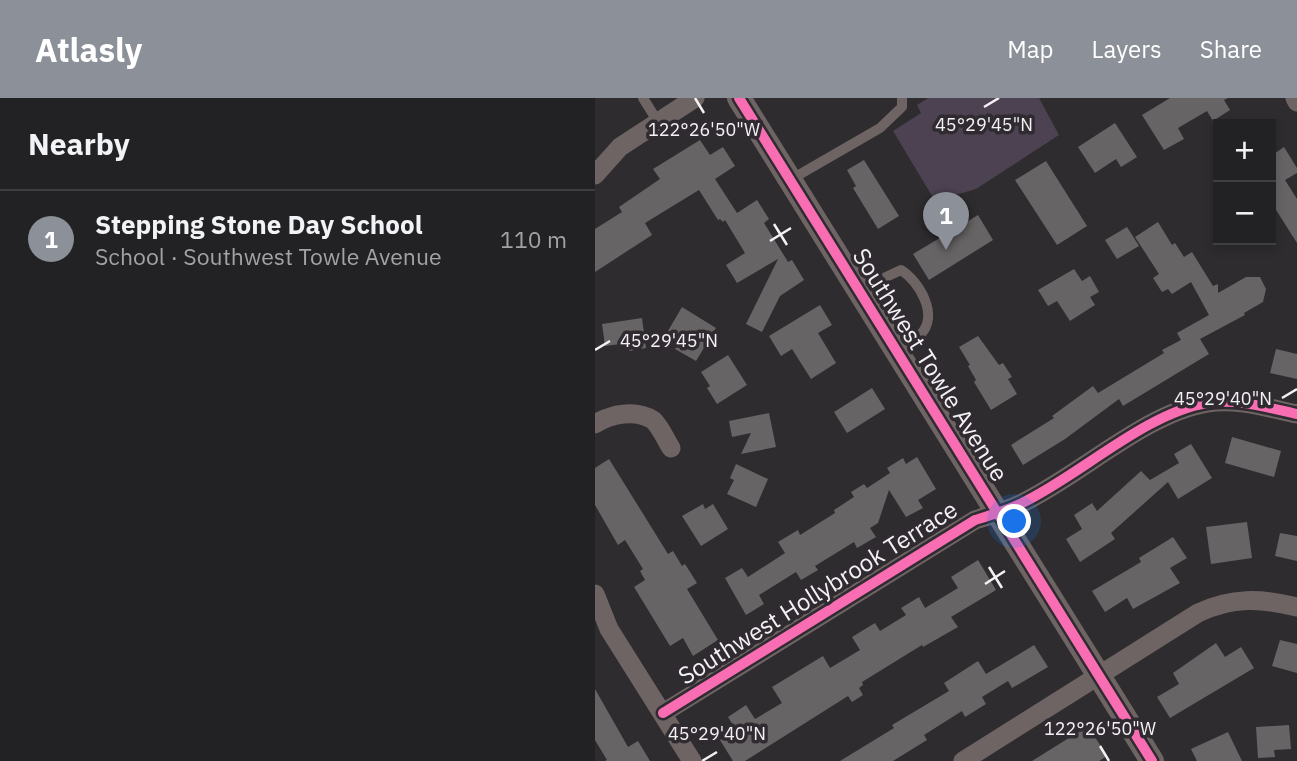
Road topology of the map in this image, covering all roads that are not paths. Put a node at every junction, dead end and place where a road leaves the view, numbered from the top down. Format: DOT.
graph roads {
  1 [pos="643,98"];
  2 [pos="695,98"];
  3 [pos="739,98"];
  4 [pos="902,98"];
  5 [pos="658,122"];
  6 [pos="595,175"];
  7 [pos="790,180"];
  8 [pos="858,290"];
  9 [pos="896,350"];
  10 [pos="1297,414"];
  11 [pos="595,424"];
  12 [pos="671,448"];
  13 [pos="997,513"];
  14 [pos="595,594"];
  15 [pos="1297,607"];
  16 [pos="1098,676"];
  17 [pos="663,713"];
  18 [pos="692,761"];
  19 [pos="963,761"];
  20 [pos="1151,761"];
  1 -- 5 [label="lane"];
  2 -- 5 [label="street"];
  3 -- 7 [label="street, Southwest Towle Avenue"];
  4 -- 7 [label="lane"];
  5 -- 6 [label="street"];
  7 -- 8 [label="street, Southwest Towle Avenue"];
  8 -- 9 [label="street, Southwest Towle Avenue"];
  8 -- 9 [label="lane"];
  9 -- 13 [label="street, Southwest Towle Avenue"];
  10 -- 13 [label="street, Southwest Hollybrook Terrace"];
  11 -- 12 [label="street"];
  13 -- 16 [label="street, Southwest Towle Avenue"];
  13 -- 17 [label="street, Southwest Hollybrook Terrace"];
  14 -- 17 [label="street"];
  15 -- 16 [label="street"];
  16 -- 19 [label="street"];
  16 -- 20 [label="street, Southwest Towle Avenue"];
  17 -- 18 [label="street"];
}
